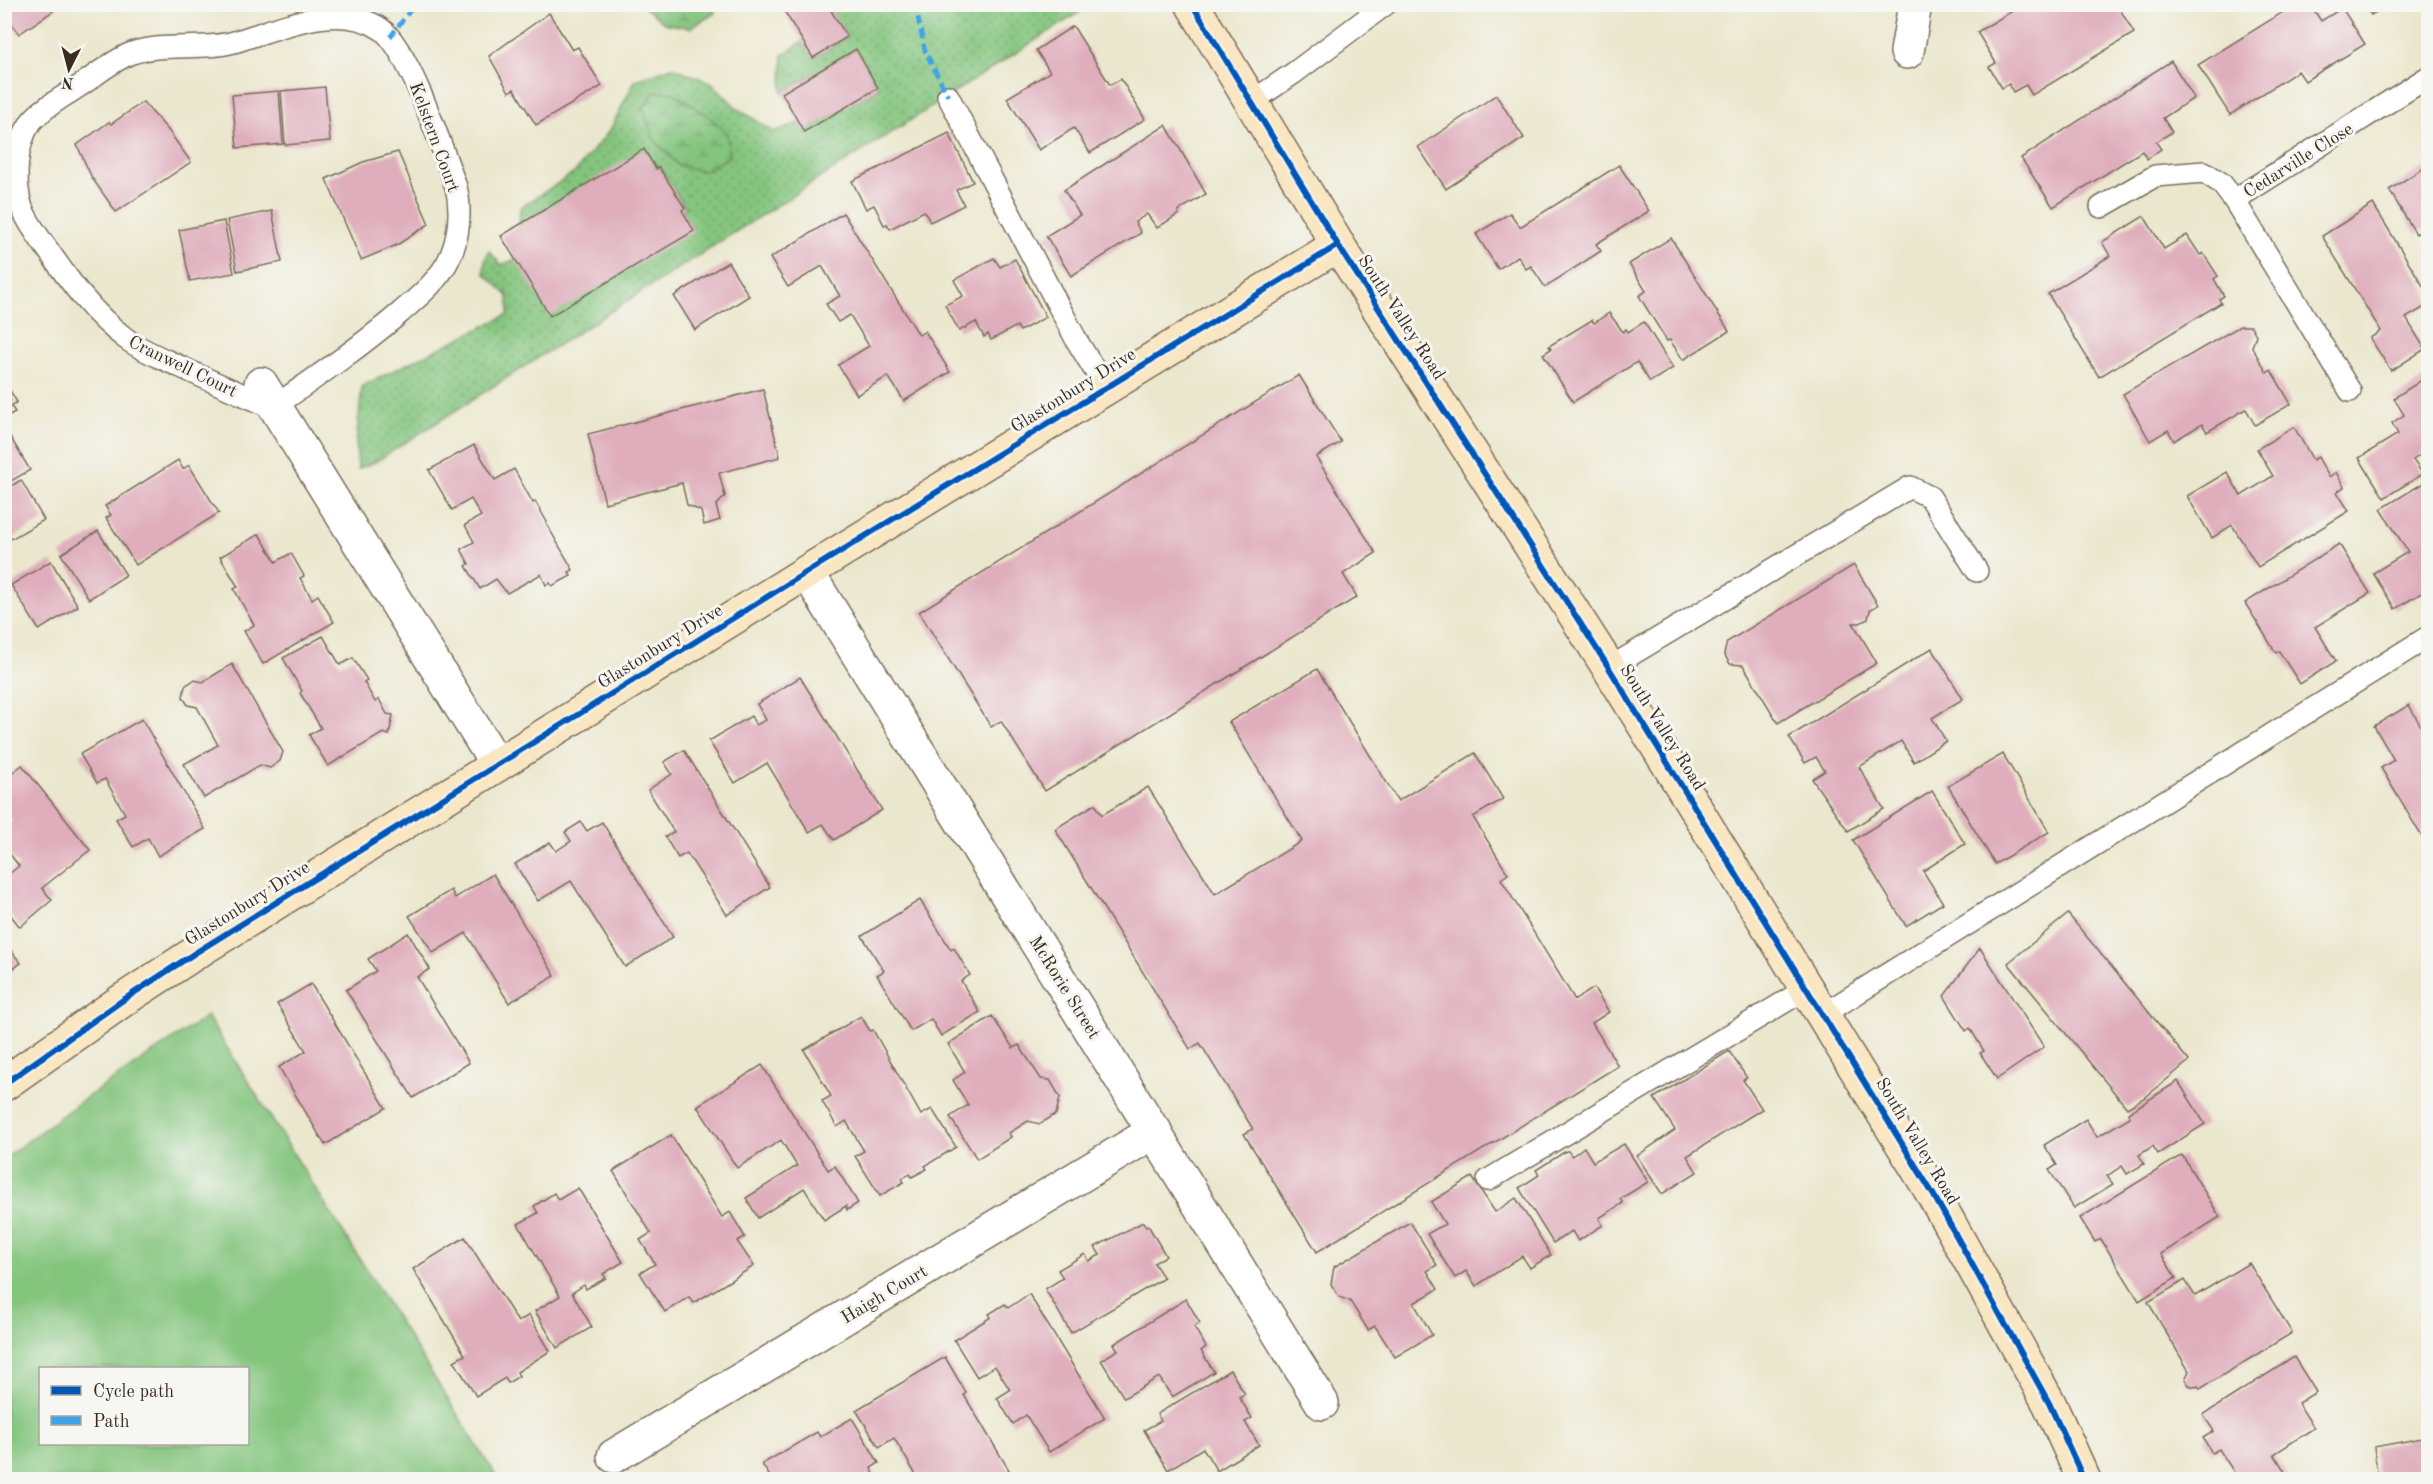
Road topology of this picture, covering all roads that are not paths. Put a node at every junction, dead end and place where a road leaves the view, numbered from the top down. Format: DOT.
graph roads {
  1 [pos="1192,4"];
  2 [pos="1386,4"];
  3 [pos="1915,4"];
  4 [pos="224,44"];
  5 [pos="1907,52"];
  6 [pos="2428,77"];
  7 [pos="948,96"];
  8 [pos="1251,102"];
  9 [pos="2234,200"];
  10 [pos="2101,207"];
  11 [pos="1338,244"];
  12 [pos="1105,387"];
  13 [pos="2350,391"];
  14 [pos="271,400"];
  15 [pos="1977,571"];
  16 [pos="807,572"];
  17 [pos="2428,638"];
  18 [pos="1609,668"];
  19 [pos="497,765"];
  20 [pos="1814,1002"];
  21 [pos="4,1084"];
  22 [pos="1155,1131"];
  23 [pos="1488,1180"];
  24 [pos="1322,1403"];
  25 [pos="614,1456"];
  26 [pos="2084,1479"];
  1 -- 8 [label="main road, South Valley Road"];
  2 -- 8 [label="lane"];
  3 -- 5 [label="street"];
  4 -- 14 [label="lane, Cranwell Court"];
  4 -- 14 [label="lane, Kelstern Court"];
  6 -- 9 [label="lane, Cedarville Close"];
  7 -- 12 [label="lane"];
  8 -- 11 [label="main road, South Valley Road"];
  9 -- 10 [label="lane"];
  9 -- 13 [label="lane, Cedarville Close"];
  11 -- 12 [label="main road, Glastonbury Drive"];
  11 -- 18 [label="main road, South Valley Road"];
  12 -- 16 [label="main road, Glastonbury Drive"];
  14 -- 19 [label="street"];
  15 -- 18 [label="lane"];
  16 -- 19 [label="main road, Glastonbury Drive"];
  16 -- 22 [label="street, McRorie Street"];
  17 -- 20 [label="lane"];
  18 -- 20 [label="main road, South Valley Road"];
  19 -- 21 [label="main road, Glastonbury Drive"];
  20 -- 23 [label="lane"];
  20 -- 26 [label="main road, South Valley Road"];
  22 -- 24 [label="street, McRorie Street"];
  22 -- 25 [label="street, Haigh Court"];
}
